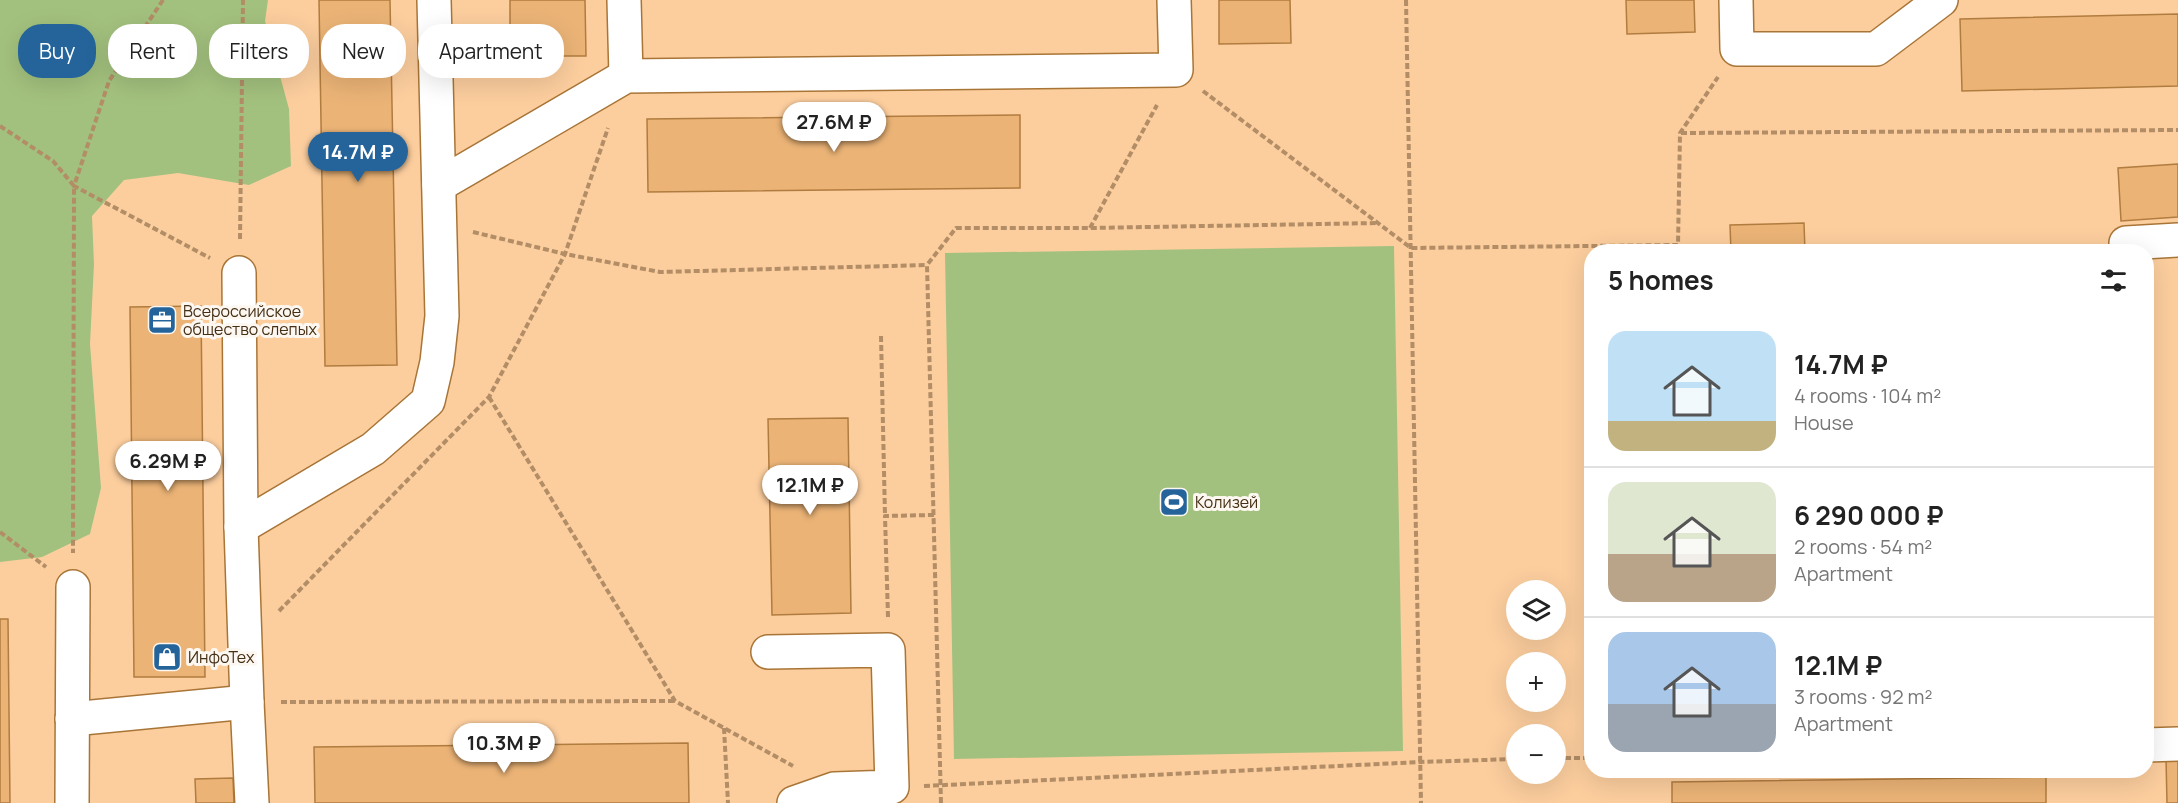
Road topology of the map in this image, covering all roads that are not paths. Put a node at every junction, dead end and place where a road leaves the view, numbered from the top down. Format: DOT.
graph roads {
  1 [pos="434,0"];
  2 [pos="624,0"];
  3 [pos="1174,0"];
  4 [pos="1736,0"];
  5 [pos="1941,0"];
  6 [pos="626,76"];
  7 [pos="439,185"];
  8 [pos="2178,240"];
  9 [pos="2126,243"];
  10 [pos="239,273"];
  11 [pos="241,527"];
  12 [pos="73,587"];
  13 [pos="768,652"];
  14 [pos="247,702"];
  15 [pos="72,719"];
  16 [pos="2178,744"];
  17 [pos="2154,745"];
  18 [pos="72,803"];
  19 [pos="252,803"];
  20 [pos="794,803"];
  1 -- 7 [label="lane"];
  2 -- 6 [label="lane"];
  3 -- 6 [label="lane"];
  4 -- 5 [label="lane"];
  6 -- 7 [label="lane"];
  7 -- 11 [label="lane"];
  8 -- 9 [label="lane"];
  10 -- 11 [label="lane"];
  11 -- 14 [label="lane"];
  12 -- 15 [label="lane"];
  13 -- 20 [label="lane"];
  14 -- 15 [label="lane"];
  14 -- 19 [label="lane"];
  15 -- 18 [label="lane"];
  16 -- 17 [label="lane"];
}
